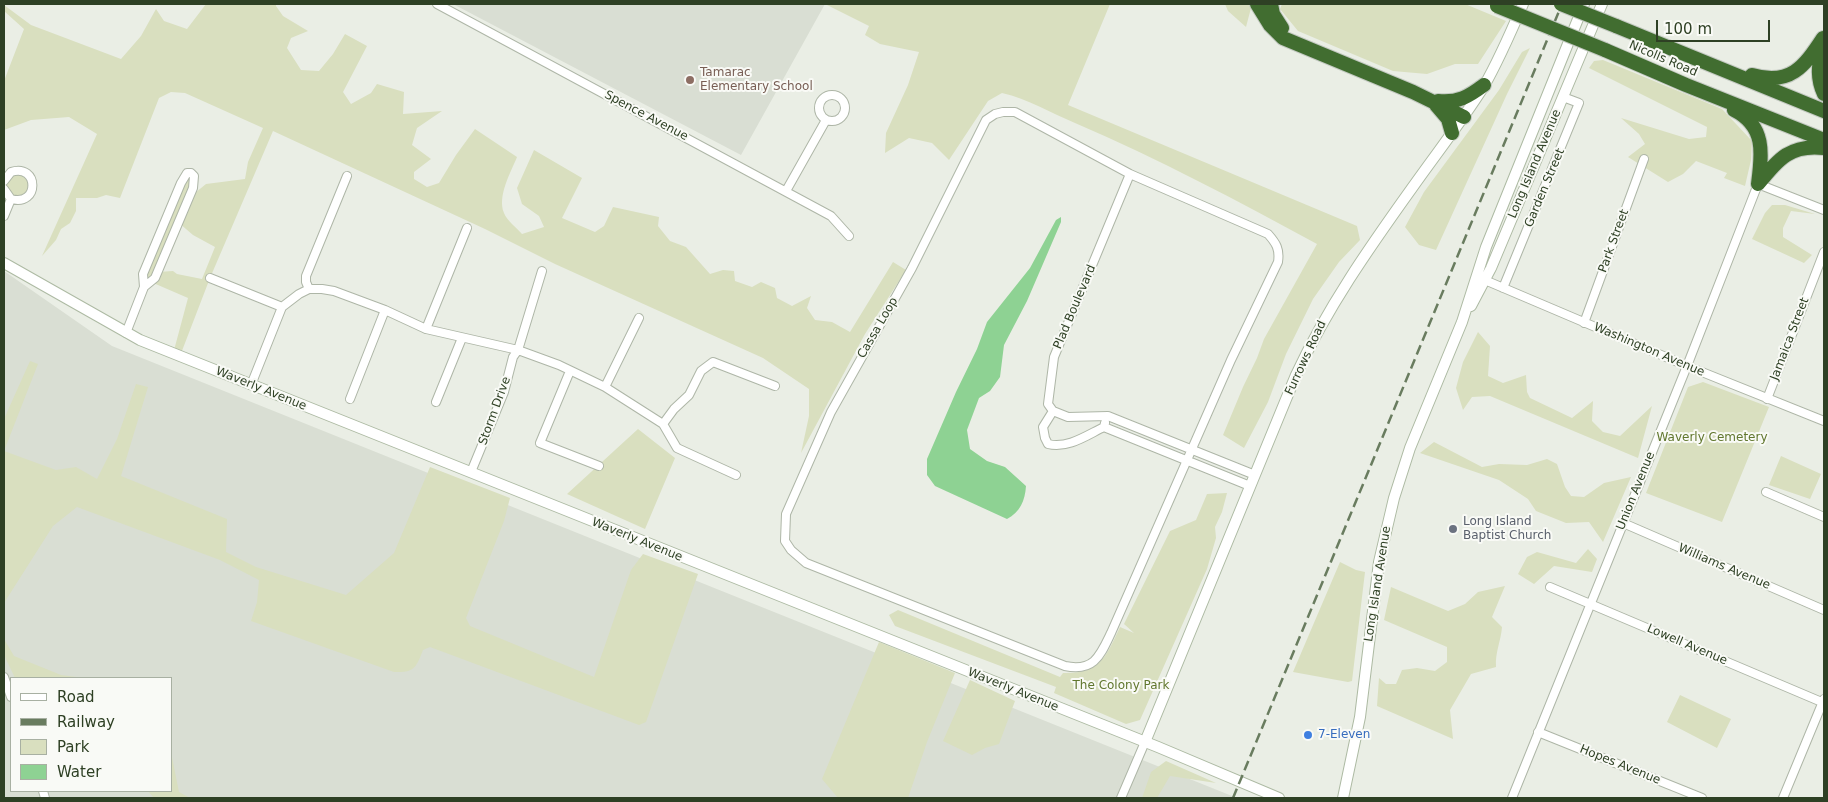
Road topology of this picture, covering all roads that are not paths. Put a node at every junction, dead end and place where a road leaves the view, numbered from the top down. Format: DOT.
graph roads {
  1 [pos="438,4"];
  2 [pos="1257,4"];
  3 [pos="1271,4"];
  4 [pos="1523,4"];
  5 [pos="1561,4"];
  6 [pos="1584,4"];
  7 [pos="1602,4"];
  8 [pos="1494,5"];
  9 [pos="1824,37"];
  10 [pos="1301,46"];
  11 [pos="1693,58"];
  12 [pos="1484,85"];
  13 [pos="1686,85"];
  14 [pos="1824,94"];
  15 [pos="1563,97"];
  16 [pos="1432,101"];
  17 [pos="1824,111"];
  18 [pos="1464,117"];
  19 [pos="826,120"];
  20 [pos="1452,133"];
  21 [pos="1824,140"];
  22 [pos="1824,148"];
  23 [pos="1644,159"];
  24 [pos="1130,174"];
  25 [pos="346,176"];
  26 [pos="4,181"];
  27 [pos="1758,184"];
  28 [pos="4,189"];
  29 [pos="786,191"];
  30 [pos="11,199"];
  31 [pos="1824,210"];
  32 [pos="4,216"];
  33 [pos="467,228"];
  34 [pos="850,236"];
  35 [pos="1824,252"];
  36 [pos="4,264"];
  37 [pos="542,271"];
  38 [pos="210,278"];
  39 [pos="1481,279"];
  40 [pos="144,287"];
  41 [pos="1503,288"];
  42 [pos="309,289"];
  43 [pos="282,307"];
  44 [pos="385,310"];
  45 [pos="638,318"];
  46 [pos="1584,323"];
  47 [pos="426,328"];
  48 [pos="126,333"];
  49 [pos="462,338"];
  50 [pos="518,350"];
  51 [pos="1687,366"];
  52 [pos="570,371"];
  53 [pos="252,385"];
  54 [pos="775,386"];
  55 [pos="605,387"];
  56 [pos="350,399"];
  57 [pos="1767,399"];
  58 [pos="436,402"];
  59 [pos="1053,411"];
  60 [pos="1108,416"];
  61 [pos="1824,422"];
  62 [pos="663,424"];
  63 [pos="1104,426"];
  64 [pos="1192,449"];
  65 [pos="1187,461"];
  66 [pos="599,466"];
  67 [pos="471,472"];
  68 [pos="736,475"];
  69 [pos="1255,475"];
  70 [pos="1250,486"];
  71 [pos="1766,492"];
  72 [pos="1824,517"];
  73 [pos="1623,524"];
  74 [pos="1550,587"];
  75 [pos="1591,604"];
  76 [pos="1824,610"];
  77 [pos="4,677"];
  78 [pos="10,694"];
  79 [pos="1824,701"];
  80 [pos="1538,732"];
  81 [pos="1145,742"];
  82 [pos="1121,798"];
  83 [pos="1279,798"];
  84 [pos="1343,798"];
  85 [pos="1512,798"];
  86 [pos="1702,798"];
  87 [pos="1783,798"];
  1 -- 29 [label="street, Spence Avenue"];
  2 -- 10 [label="highway"];
  3 -- 10 [label="highway"];
  4 -- 12 [label="street, Furrows Road"];
  5 -- 11 [label="highway, Nicolls Road, bridge"];
  6 -- 39 [label="street, Long Island Avenue"];
  7 -- 15 [label="street, Long Island Avenue"];
  8 -- 13 [label="highway, Nicolls Road, bridge"];
  9 -- 11 [label="highway"];
  9 -- 14 [label="highway"];
  10 -- 16 [label="highway"];
  11 -- 17 [label="highway, Nicolls Road"];
  12 -- 16 [label="highway"];
  12 -- 18 [label="street, Furrows Road"];
  13 -- 21 [label="highway, Nicolls Road"];
  13 -- 27 [label="highway"];
  15 -- 39 [label="street, Long Island Avenue"];
  15 -- 41 [label="street, Garden Street"];
  16 -- 18 [label="highway"];
  16 -- 20 [label="highway"];
  18 -- 20 [label="street, Furrows Road"];
  19 -- 29 [label="street"];
  20 -- 69 [label="street, Furrows Road"];
  22 -- 27 [label="highway"];
  23 -- 46 [label="street, Park Street"];
  24 -- 59 [label="street, Plad Boulevard"];
  24 -- 64 [label="street, Cassa Loop"];
  24 -- 65 [label="street, Cassa Loop"];
  25 -- 42 [label="street"];
  26 -- 30 [label="street"];
  27 -- 31 [label="street"];
  27 -- 51 [label="street, Union Avenue"];
  28 -- 30 [label="street"];
  29 -- 34 [label="street, Spence Avenue"];
  30 -- 32 [label="street"];
  33 -- 47 [label="street"];
  35 -- 57 [label="street, Jamaica Street"];
  36 -- 48 [label="street, Waverly Avenue"];
  37 -- 50 [label="street, Storm Drive"];
  38 -- 43 [label="street"];
  39 -- 41 [label="street, Washington Avenue"];
  39 -- 84 [label="street, Long Island Avenue"];
  40 -- 40 [label="street"];
  40 -- 48 [label="street"];
  41 -- 46 [label="street, Washington Avenue"];
  42 -- 43 [label="street"];
  42 -- 44 [label="street"];
  43 -- 53 [label="street"];
  44 -- 47 [label="street"];
  44 -- 56 [label="street"];
  45 -- 55 [label="street"];
  46 -- 51 [label="street, Washington Avenue"];
  47 -- 49 [label="street"];
  48 -- 53 [label="street, Waverly Avenue"];
  49 -- 50 [label="street"];
  49 -- 58 [label="street"];
  50 -- 52 [label="street"];
  50 -- 67 [label="street, Storm Drive"];
  51 -- 57 [label="street, Washington Avenue"];
  51 -- 73 [label="street, Union Avenue"];
  52 -- 55 [label="street"];
  52 -- 66 [label="street"];
  53 -- 67 [label="street, Waverly Avenue"];
  54 -- 62 [label="street"];
  55 -- 62 [label="street"];
  57 -- 61 [label="street, Washington Avenue"];
  59 -- 60 [label="street"];
  59 -- 63 [label="street"];
  60 -- 63 [label="street"];
  60 -- 64 [label="street"];
  62 -- 68 [label="street"];
  63 -- 65 [label="street"];
  64 -- 65 [label="street, Cassa Loop"];
  64 -- 69 [label="street"];
  65 -- 70 [label="street"];
  67 -- 81 [label="street, Waverly Avenue"];
  69 -- 70 [label="street, Furrows Road"];
  70 -- 81 [label="street, Furrows Road"];
  71 -- 72 [label="street"];
  73 -- 75 [label="street, Union Avenue"];
  73 -- 76 [label="street, Williams Avenue"];
  74 -- 75 [label="street, Lowell Avenue"];
  75 -- 79 [label="street, Lowell Avenue"];
  75 -- 80 [label="street, Union Avenue"];
  77 -- 78 [label="street"];
  79 -- 87 [label="street"];
  80 -- 85 [label="street, Union Avenue"];
  80 -- 86 [label="street, Hopes Avenue"];
  81 -- 82 [label="street"];
  81 -- 83 [label="street, Waverly Avenue"];
}
